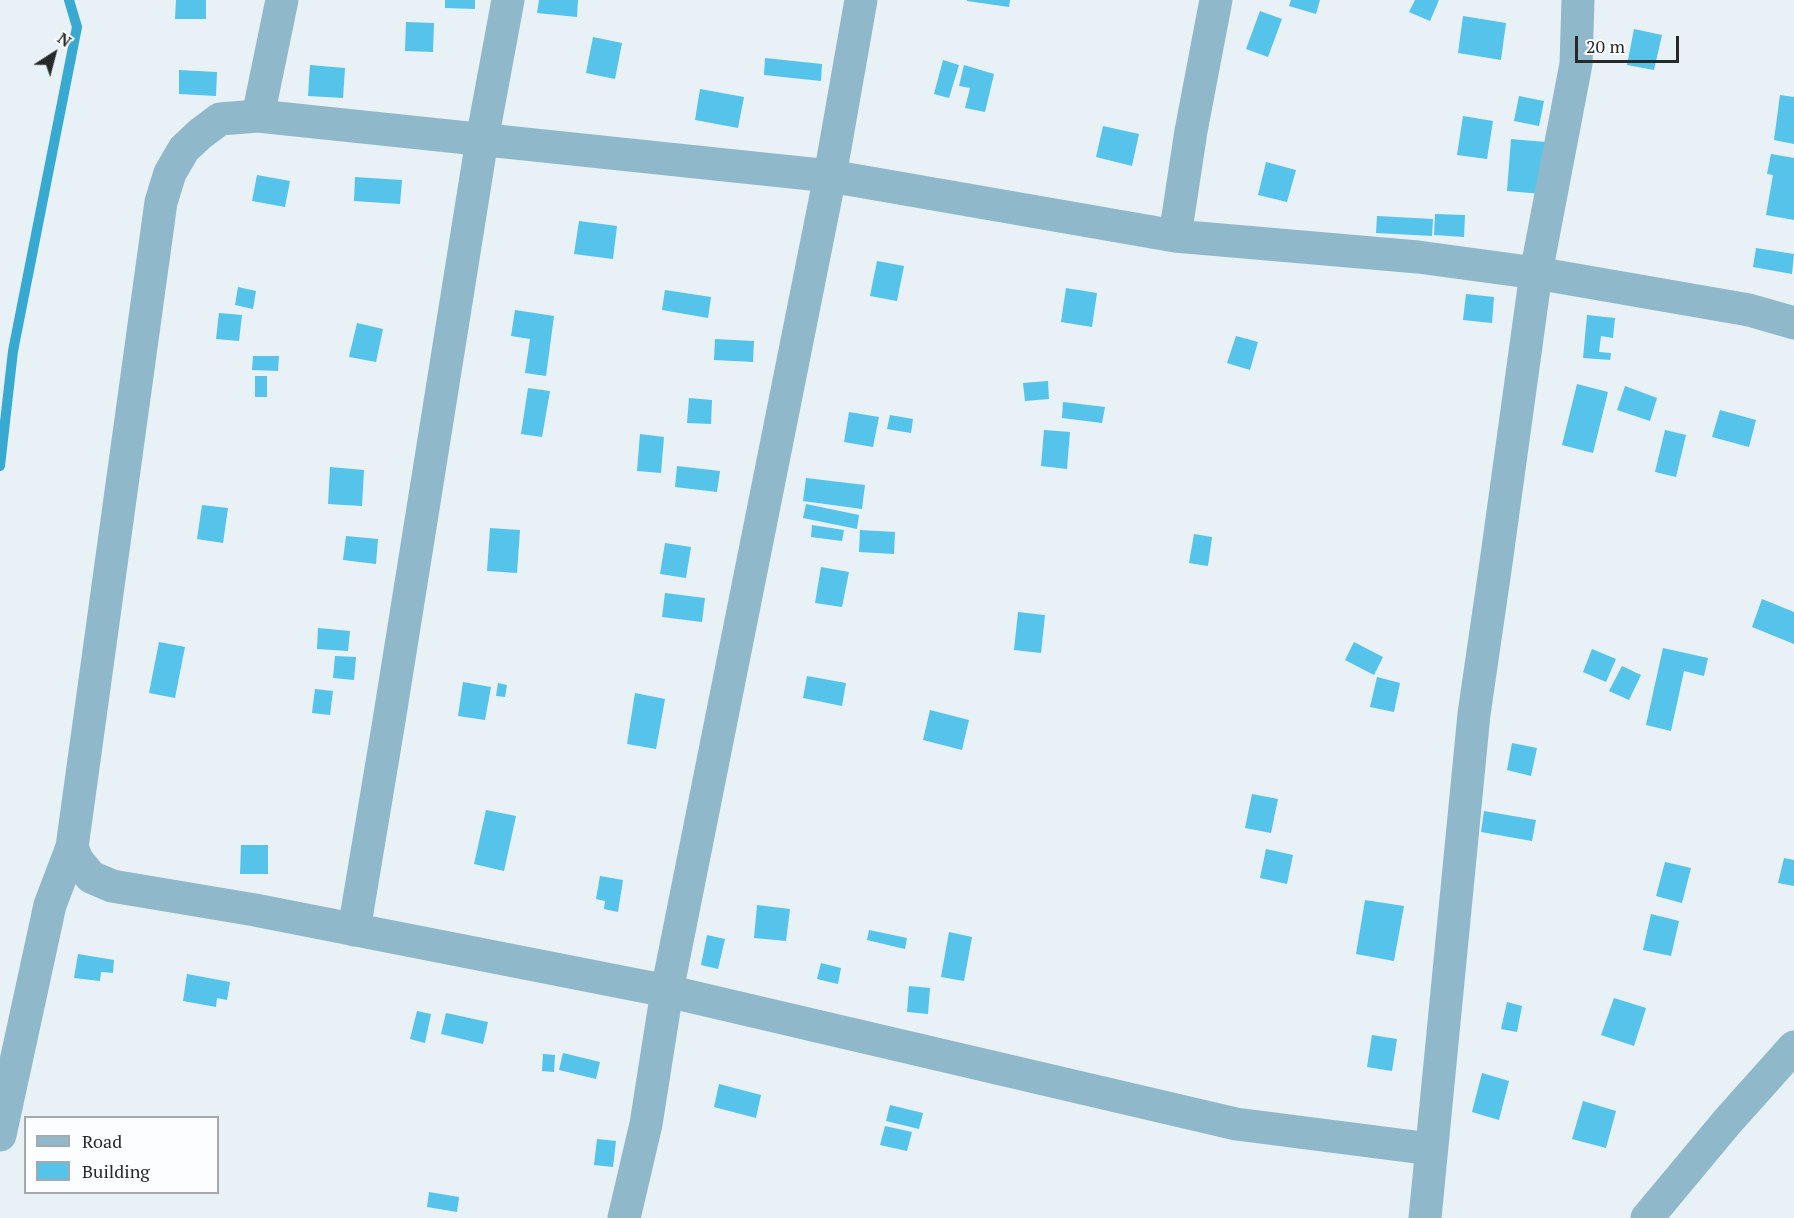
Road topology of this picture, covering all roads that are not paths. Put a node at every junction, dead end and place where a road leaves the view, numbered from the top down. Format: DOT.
graph roads {
  1 [pos="282,0"];
  2 [pos="508,0"];
  3 [pos="861,0"];
  4 [pos="1216,0"];
  5 [pos="1578,0"];
  6 [pos="258,116"];
  7 [pos="482,140"];
  8 [pos="830,176"];
  9 [pos="1175,236"];
  10 [pos="1536,273"];
  11 [pos="1794,323"];
  12 [pos="72,847"];
  13 [pos="354,930"];
  14 [pos="667,991"];
  15 [pos="1794,1047"];
  16 [pos="0,1135"];
  17 [pos="1431,1149"];
  18 [pos="624,1218"];
  19 [pos="1425,1218"];
  20 [pos="1647,1218"];
  1 -- 6 [label="street"];
  2 -- 7 [label="street"];
  3 -- 8 [label="street"];
  4 -- 9 [label="street"];
  5 -- 10 [label="street"];
  6 -- 7 [label="street"];
  6 -- 12 [label="street"];
  7 -- 8 [label="street"];
  7 -- 13 [label="street"];
  8 -- 9 [label="street"];
  8 -- 14 [label="street"];
  9 -- 10 [label="street"];
  10 -- 11 [label="street"];
  10 -- 17 [label="street"];
  12 -- 13 [label="street"];
  12 -- 16 [label="street"];
  13 -- 14 [label="street"];
  14 -- 17 [label="street"];
  14 -- 18 [label="street"];
  15 -- 20 [label="street"];
  17 -- 19 [label="street"];
}
